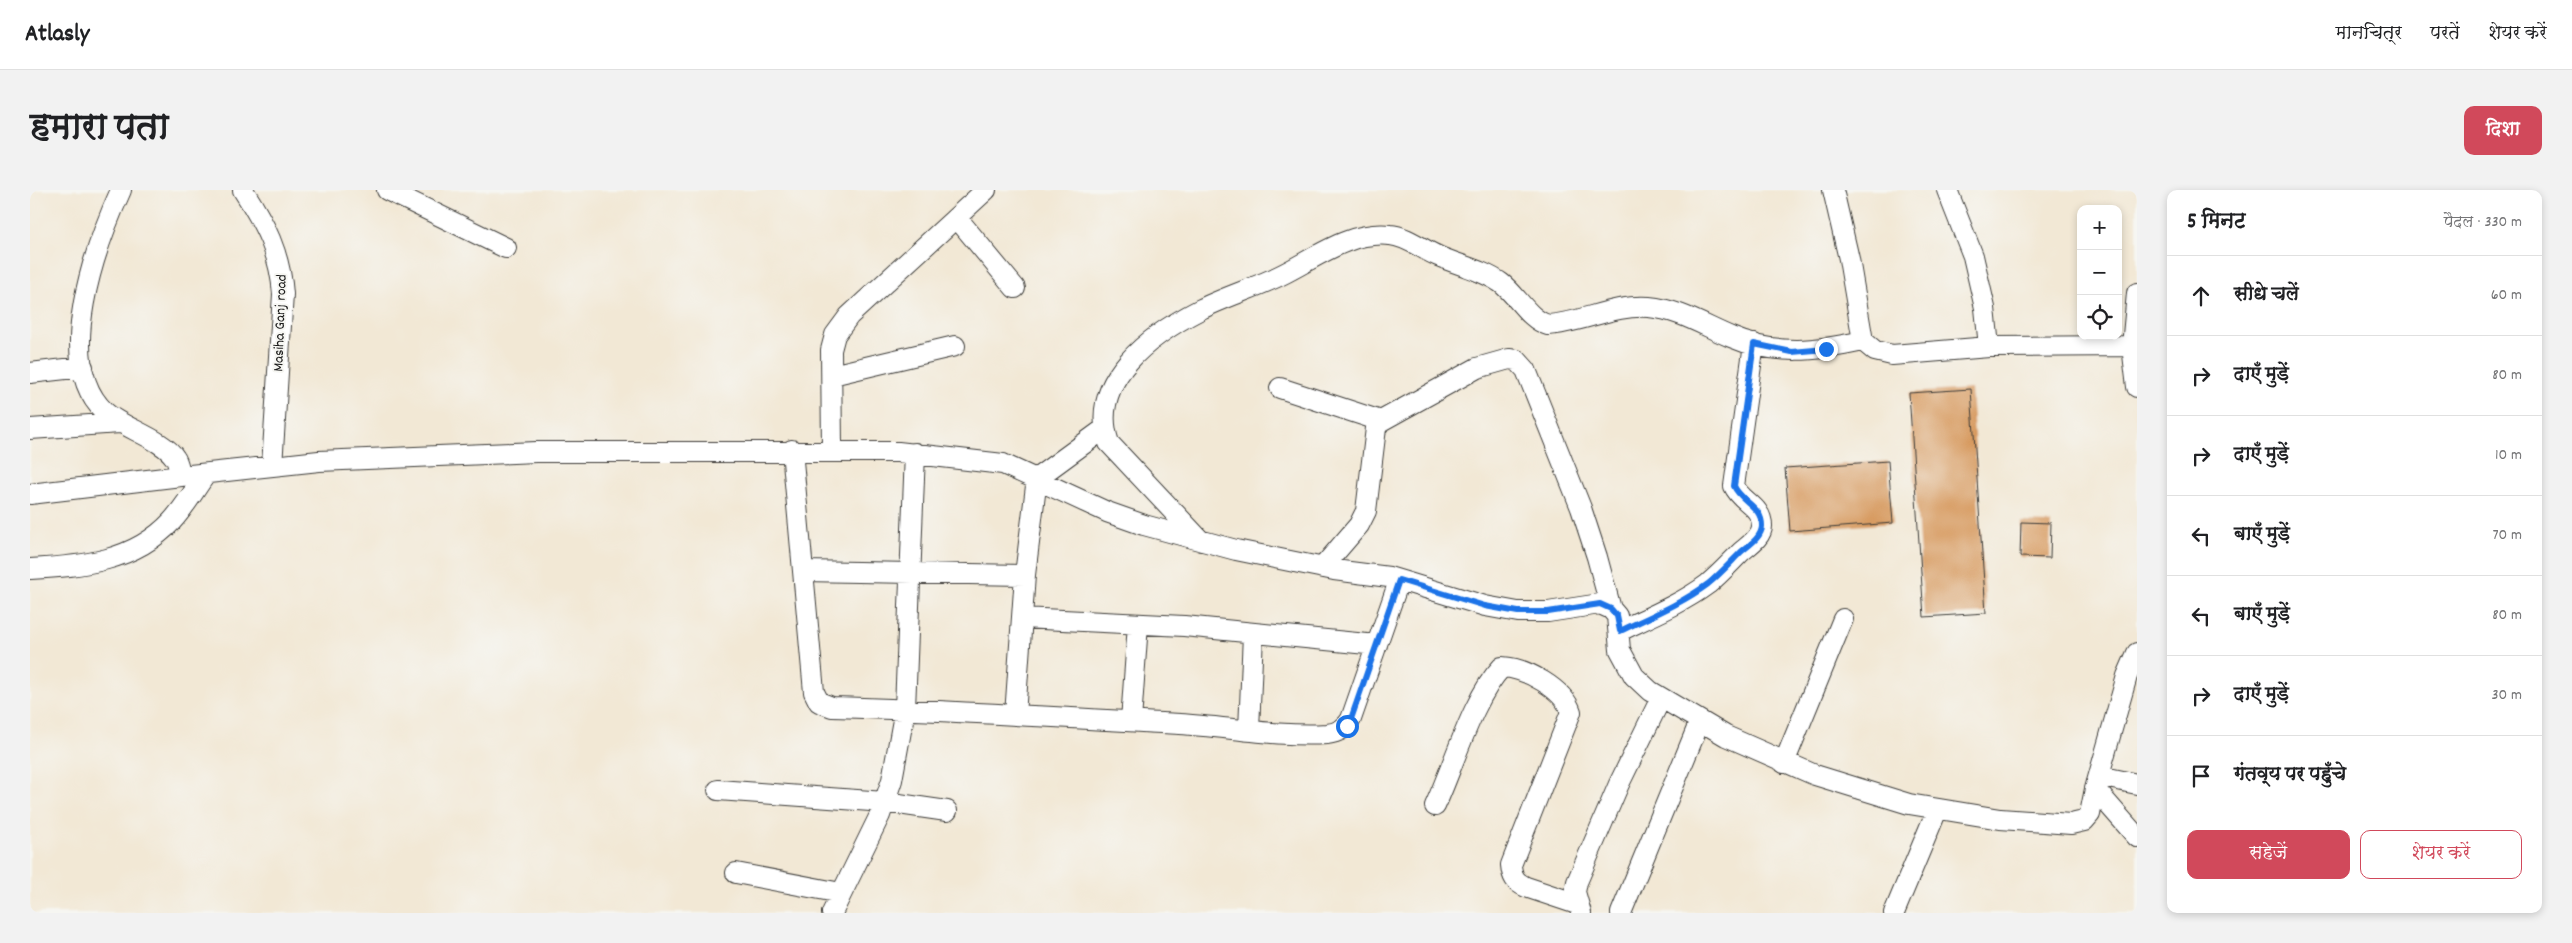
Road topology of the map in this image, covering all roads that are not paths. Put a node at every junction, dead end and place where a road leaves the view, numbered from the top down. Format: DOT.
graph roads {
  1 [pos="121,190"];
  2 [pos="242,190"];
  3 [pos="387,190"];
  4 [pos="1833,190"];
  5 [pos="1947,190"];
  6 [pos="977,193"];
  7 [pos="957,218"];
  8 [pos="506,248"];
  9 [pos="1015,288"];
  10 [pos="2137,292"];
  11 [pos="1863,341"];
  12 [pos="1754,344"];
  13 [pos="955,346"];
  14 [pos="2132,346"];
  15 [pos="1989,347"];
  16 [pos="83,367"];
  17 [pos="30,373"];
  18 [pos="832,375"];
  19 [pos="2137,387"];
  20 [pos="1280,388"];
  21 [pos="1381,421"];
  22 [pos="120,423"];
  23 [pos="30,429"];
  24 [pos="1104,429"];
  25 [pos="792,450"];
  26 [pos="832,450"];
  27 [pos="915,453"];
  28 [pos="272,466"];
  29 [pos="206,474"];
  30 [pos="181,476"];
  31 [pos="1037,478"];
  32 [pos="30,494"];
  33 [pos="1201,541"];
  34 [pos="1322,568"];
  35 [pos="30,569"];
  36 [pos="803,571"];
  37 [pos="910,573"];
  38 [pos="1024,575"];
  39 [pos="1399,580"];
  40 [pos="1611,609"];
  41 [pos="1022,618"];
  42 [pos="1843,619"];
  43 [pos="1138,624"];
  44 [pos="1620,631"];
  45 [pos="1253,634"];
  46 [pos="1377,645"];
  47 [pos="2137,653"];
  48 [pos="2132,676"];
  49 [pos="1661,698"];
  50 [pos="905,709"];
  51 [pos="1015,715"];
  52 [pos="1700,721"];
  53 [pos="1131,722"];
  54 [pos="1249,730"];
  55 [pos="1784,763"];
  56 [pos="2097,783"];
  57 [pos="2137,784"];
  58 [pos="718,790"];
  59 [pos="885,802"];
  60 [pos="1434,806"];
  61 [pos="947,810"];
  62 [pos="1937,810"];
  63 [pos="2137,837"];
  64 [pos="736,873"];
  65 [pos="841,893"];
  66 [pos="1579,908"];
  67 [pos="832,913"];
  68 [pos="1621,913"];
  69 [pos="1894,913"];
  1 -- 16 [label="street"];
  2 -- 28 [label="street, Masiha Ganj road"];
  3 -- 8 [label="street"];
  4 -- 11 [label="street"];
  5 -- 15 [label="street"];
  6 -- 7 [label="street"];
  7 -- 9 [label="street"];
  7 -- 18 [label="street"];
  10 -- 14 [label="street"];
  11 -- 12 [label="street"];
  11 -- 15 [label="street"];
  12 -- 24 [label="street"];
  12 -- 44 [label="street"];
  13 -- 18 [label="street"];
  14 -- 15 [label="street"];
  14 -- 19 [label="street"];
  16 -- 17 [label="street"];
  16 -- 22 [label="street"];
  18 -- 26 [label="street"];
  20 -- 21 [label="street"];
  21 -- 34 [label="street"];
  21 -- 40 [label="street"];
  22 -- 23 [label="street"];
  22 -- 30 [label="street"];
  24 -- 31 [label="street"];
  24 -- 33 [label="street"];
  25 -- 26 [label="street"];
  25 -- 28 [label="street"];
  25 -- 36 [label="street"];
  26 -- 27 [label="street"];
  27 -- 31 [label="street"];
  27 -- 37 [label="street"];
  28 -- 29 [label="street"];
  29 -- 30 [label="street"];
  29 -- 35 [label="street"];
  30 -- 32 [label="street"];
  31 -- 33 [label="street"];
  31 -- 38 [label="street"];
  33 -- 34 [label="street"];
  34 -- 39 [label="street"];
  36 -- 37 [label="street"];
  36 -- 50 [label="street"];
  37 -- 38 [label="street"];
  37 -- 50 [label="street"];
  38 -- 41 [label="street"];
  39 -- 40 [label="street"];
  39 -- 46 [label="street"];
  40 -- 44 [label="street"];
  41 -- 43 [label="street"];
  41 -- 51 [label="street"];
  42 -- 55 [label="street"];
  43 -- 45 [label="street"];
  43 -- 53 [label="street"];
  44 -- 49 [label="street"];
  45 -- 46 [label="street"];
  45 -- 54 [label="street"];
  46 -- 54 [label="street"];
  47 -- 48 [label="street"];
  48 -- 56 [label="street"];
  49 -- 52 [label="street"];
  49 -- 66 [label="street"];
  50 -- 51 [label="street"];
  50 -- 59 [label="street"];
  51 -- 53 [label="street"];
  52 -- 55 [label="street"];
  52 -- 68 [label="street"];
  53 -- 54 [label="street"];
  55 -- 62 [label="street"];
  56 -- 57 [label="street"];
  56 -- 62 [label="street"];
  56 -- 63 [label="street"];
  58 -- 59 [label="street"];
  59 -- 61 [label="street"];
  59 -- 65 [label="street"];
  60 -- 66 [label="street"];
  62 -- 69 [label="street"];
  64 -- 65 [label="street"];
  65 -- 67 [label="street"];
}
